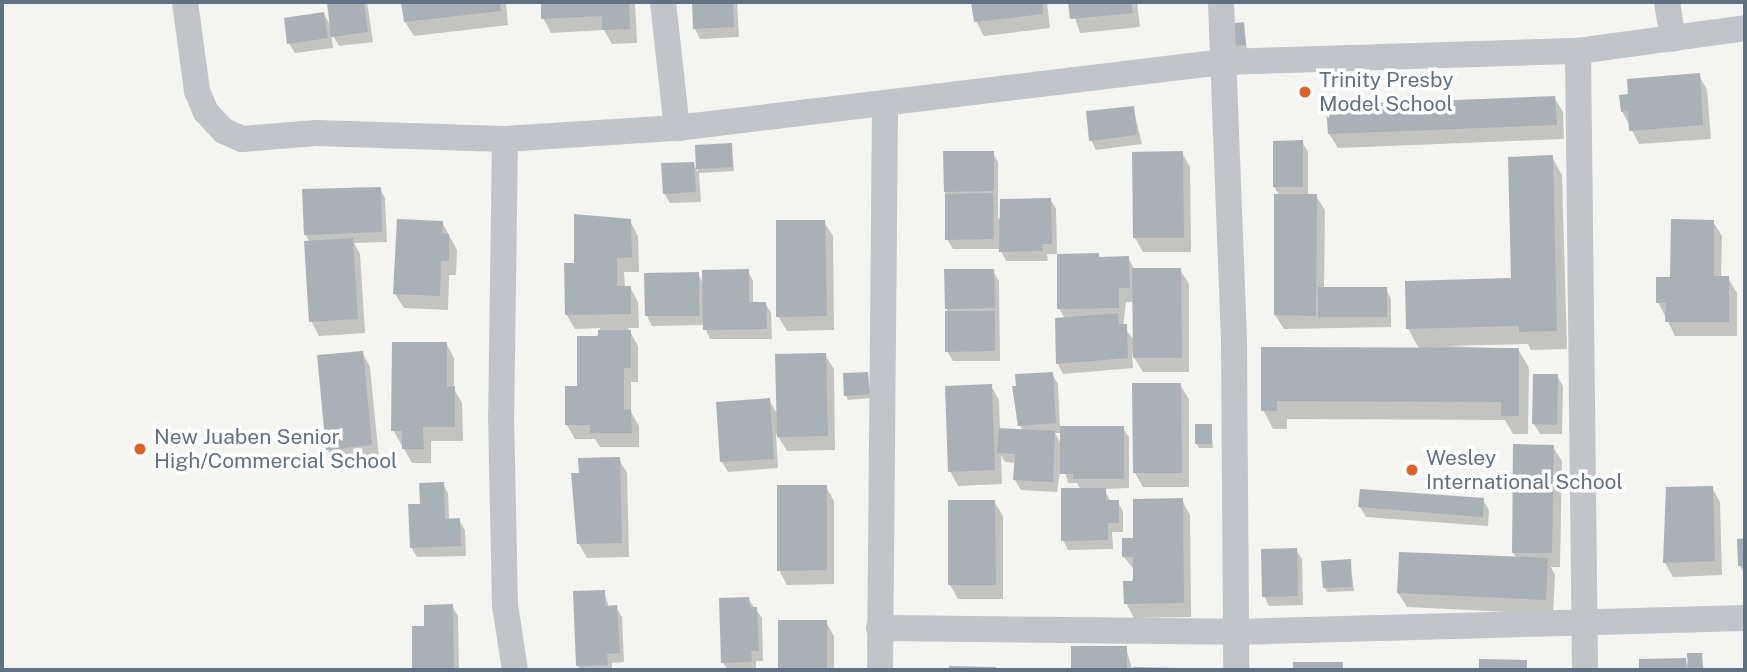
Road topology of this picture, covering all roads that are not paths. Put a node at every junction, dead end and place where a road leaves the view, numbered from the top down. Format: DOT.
graph roads {
  1 [pos="185,2"];
  2 [pos="663,2"];
  3 [pos="1221,2"];
  4 [pos="1667,2"];
  5 [pos="1745,28"];
  6 [pos="1673,39"];
  7 [pos="1578,51"];
  8 [pos="1222,62"];
  9 [pos="885,104"];
  10 [pos="677,128"];
  11 [pos="505,139"];
  12 [pos="1745,618"];
  13 [pos="1585,621"];
  14 [pos="879,628"];
  15 [pos="1237,632"];
  16 [pos="514,670"];
  17 [pos="880,670"];
  18 [pos="1237,670"];
  19 [pos="1585,670"];
  1 -- 11 [label="street"];
  2 -- 10 [label="street"];
  3 -- 8 [label="street"];
  4 -- 6 [label="street"];
  5 -- 6 [label="street"];
  6 -- 7 [label="street"];
  7 -- 8 [label="street"];
  7 -- 13 [label="street"];
  8 -- 9 [label="street"];
  8 -- 15 [label="street"];
  9 -- 10 [label="street"];
  9 -- 14 [label="street"];
  10 -- 11 [label="street"];
  11 -- 16 [label="street"];
  12 -- 13 [label="street"];
  13 -- 15 [label="street"];
  13 -- 19 [label="street"];
  14 -- 15 [label="street"];
  14 -- 17 [label="street"];
  15 -- 18 [label="street"];
}
